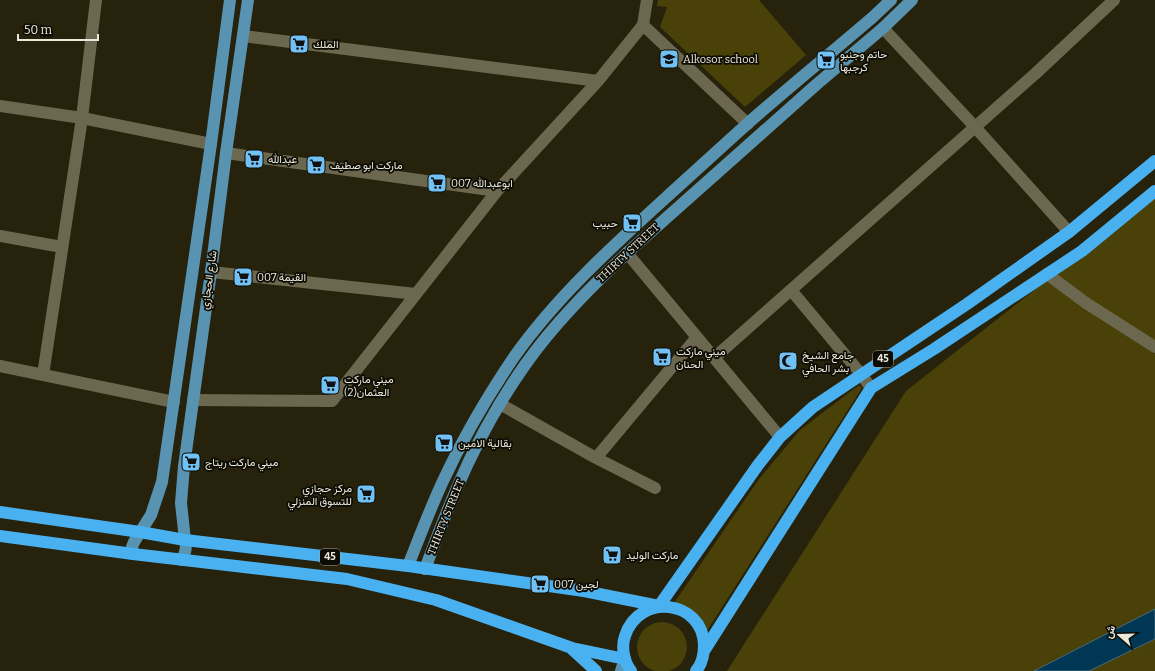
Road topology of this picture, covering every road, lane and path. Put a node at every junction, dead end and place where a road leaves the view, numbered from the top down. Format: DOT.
graph roads {
  1 [pos="96,0"];
  2 [pos="230,0"];
  3 [pos="248,0"];
  4 [pos="647,0"];
  5 [pos="891,0"];
  6 [pos="912,0"];
  7 [pos="1114,0"];
  8 [pos="643,25"];
  9 [pos="883,28"];
  10 [pos="243,36"];
  11 [pos="598,81"];
  12 [pos="0,106"];
  13 [pos="82,118"];
  14 [pos="748,124"];
  15 [pos="975,127"];
  16 [pos="211,144"];
  17 [pos="226,153"];
  18 [pos="1155,161"];
  19 [pos="1155,190"];
  20 [pos="497,191"];
  21 [pos="642,219"];
  22 [pos="652,231"];
  23 [pos="1069,232"];
  24 [pos="0,236"];
  25 [pos="62,247"];
  26 [pos="627,253"];
  27 [pos="211,272"];
  28 [pos="1047,274"];
  29 [pos="792,290"];
  30 [pos="416,294"];
  31 [pos="697,337"];
  32 [pos="1155,347"];
  33 [pos="714,358"];
  34 [pos="0,366"];
  35 [pos="43,374"];
  36 [pos="861,374"];
  37 [pos="871,388"];
  38 [pos="193,400"];
  39 [pos="174,402"];
  40 [pos="500,404"];
  41 [pos="780,437"];
  42 [pos="596,458"];
  43 [pos="656,488"];
  44 [pos="0,512"];
  45 [pos="140,532"];
  46 [pos="0,536"];
  47 [pos="185,540"];
  48 [pos="133,554"];
  49 [pos="182,560"];
  50 [pos="408,566"];
  51 [pos="425,568"];
  52 [pos="659,606"];
  53 [pos="572,648"];
  54 [pos="704,650"];
  55 [pos="625,659"];
  56 [pos="596,671"];
  57 [pos="621,671"];
  58 [pos="631,671"];
  59 [pos="696,671"];
  60 [pos="706,671"];
  1 -- 13 [label="street"];
  2 -- 16 [label="main road"];
  3 -- 10 [label="main road, شارع الحجازي"];
  4 -- 8 [label="street"];
  5 -- 14 [label="main road, THIRTY STREET"];
  6 -- 9 [label="main road, THIRTY STREET"];
  7 -- 15 [label="street"];
  8 -- 11 [label="street"];
  8 -- 14 [label="street"];
  9 -- 15 [label="street"];
  9 -- 22 [label="main road, THIRTY STREET"];
  10 -- 11 [label="street"];
  10 -- 17 [label="main road, شارع الحجازي"];
  11 -- 20 [label="street"];
  12 -- 13 [label="street"];
  13 -- 16 [label="street"];
  13 -- 25 [label="street"];
  14 -- 21 [label="main road, THIRTY STREET"];
  15 -- 23 [label="street"];
  15 -- 29 [label="street"];
  16 -- 39 [label="main road"];
  17 -- 20 [label="street"];
  17 -- 27 [label="main road, شارع الحجازي"];
  18 -- 23 [label="highway, 45"];
  19 -- 28 [label="highway, 45"];
  20 -- 30 [label="street"];
  21 -- 22 [label="main road"];
  21 -- 50 [label="main road, THIRTY STREET"];
  22 -- 26 [label="main road, THIRTY STREET"];
  23 -- 36 [label="highway, 45"];
  24 -- 25 [label="street"];
  25 -- 35 [label="street"];
  26 -- 31 [label="street"];
  26 -- 40 [label="main road, THIRTY STREET"];
  27 -- 30 [label="street"];
  27 -- 38 [label="main road, شارع الحجازي"];
  28 -- 32 [label="street"];
  28 -- 37 [label="highway, 45"];
  29 -- 33 [label="street"];
  29 -- 36 [label="street"];
  30 -- 38 [label="street"];
  31 -- 33 [label="street"];
  31 -- 42 [label="street"];
  33 -- 41 [label="street"];
  34 -- 35 [label="street"];
  35 -- 39 [label="street"];
  36 -- 37 [label="street"];
  36 -- 41 [label="highway, 45"];
  37 -- 54 [label="highway, 45"];
  38 -- 47 [label="main road, شارع الحجازي"];
  39 -- 45 [label="main road"];
  40 -- 42 [label="street"];
  40 -- 51 [label="main road, THIRTY STREET"];
  41 -- 52 [label="highway, 45"];
  42 -- 43 [label="street"];
  44 -- 45 [label="highway, 45"];
  45 -- 47 [label="highway, 45"];
  45 -- 48 [label="main road"];
  46 -- 48 [label="highway, 45"];
  47 -- 49 [label="main road, شارع الحجازي"];
  47 -- 50 [label="highway, 45"];
  48 -- 49 [label="highway, 45"];
  49 -- 53 [label="highway, 45"];
  50 -- 51 [label="highway, 45"];
  51 -- 52 [label="highway, 45"];
  52 -- 54 [label="highway"];
  52 -- 55 [label="highway"];
  53 -- 55 [label="highway, 45"];
  53 -- 56 [label="highway"];
  54 -- 59 [label="highway"];
  54 -- 60 [label="main road"];
  55 -- 57 [label="main road"];
  55 -- 58 [label="highway"];
}
